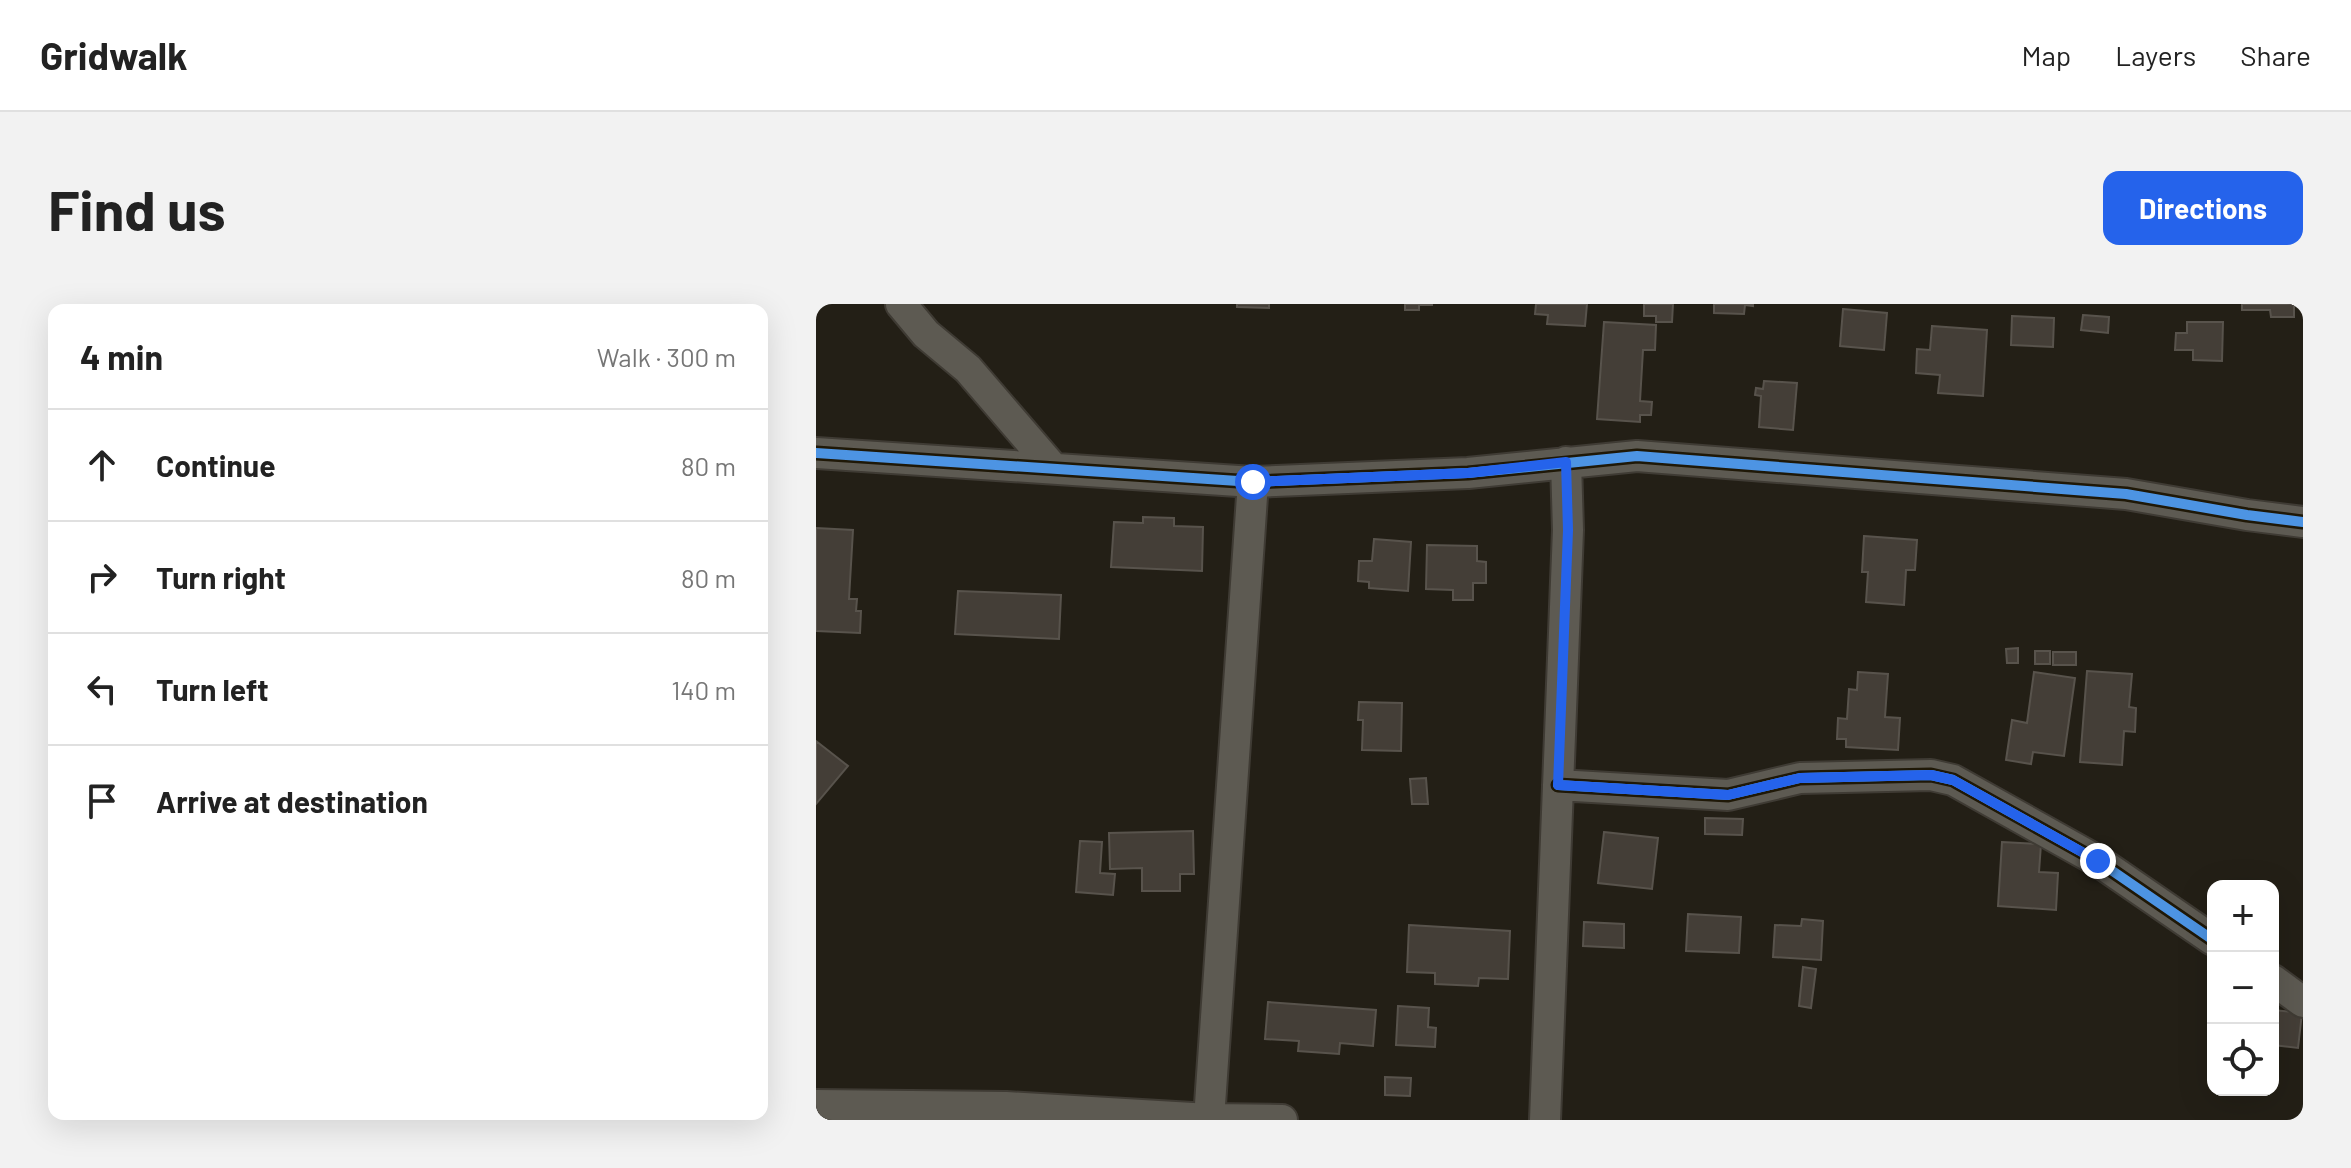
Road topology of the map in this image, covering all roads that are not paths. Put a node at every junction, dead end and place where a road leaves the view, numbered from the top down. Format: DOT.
graph roads {
  1 [pos="901,304"];
  2 [pos="816,453"];
  3 [pos="1566,462"];
  4 [pos="1053,468"];
  5 [pos="1253,482"];
  6 [pos="2303,522"];
  7 [pos="1558,785"];
  8 [pos="2207,936"];
  9 [pos="2279,984"];
  10 [pos="2303,1002"];
  11 [pos="816,1105"];
  12 [pos="1209,1119"];
  13 [pos="1282,1120"];
  14 [pos="1545,1120"];
  1 -- 4 [label="street"];
  2 -- 4 [label="street"];
  3 -- 5 [label="street"];
  3 -- 6 [label="street"];
  3 -- 7 [label="street"];
  4 -- 5 [label="street"];
  5 -- 12 [label="street"];
  7 -- 8 [label="street"];
  7 -- 14 [label="street"];
  9 -- 10 [label="street"];
  11 -- 12 [label="street"];
  12 -- 13 [label="street"];
}
